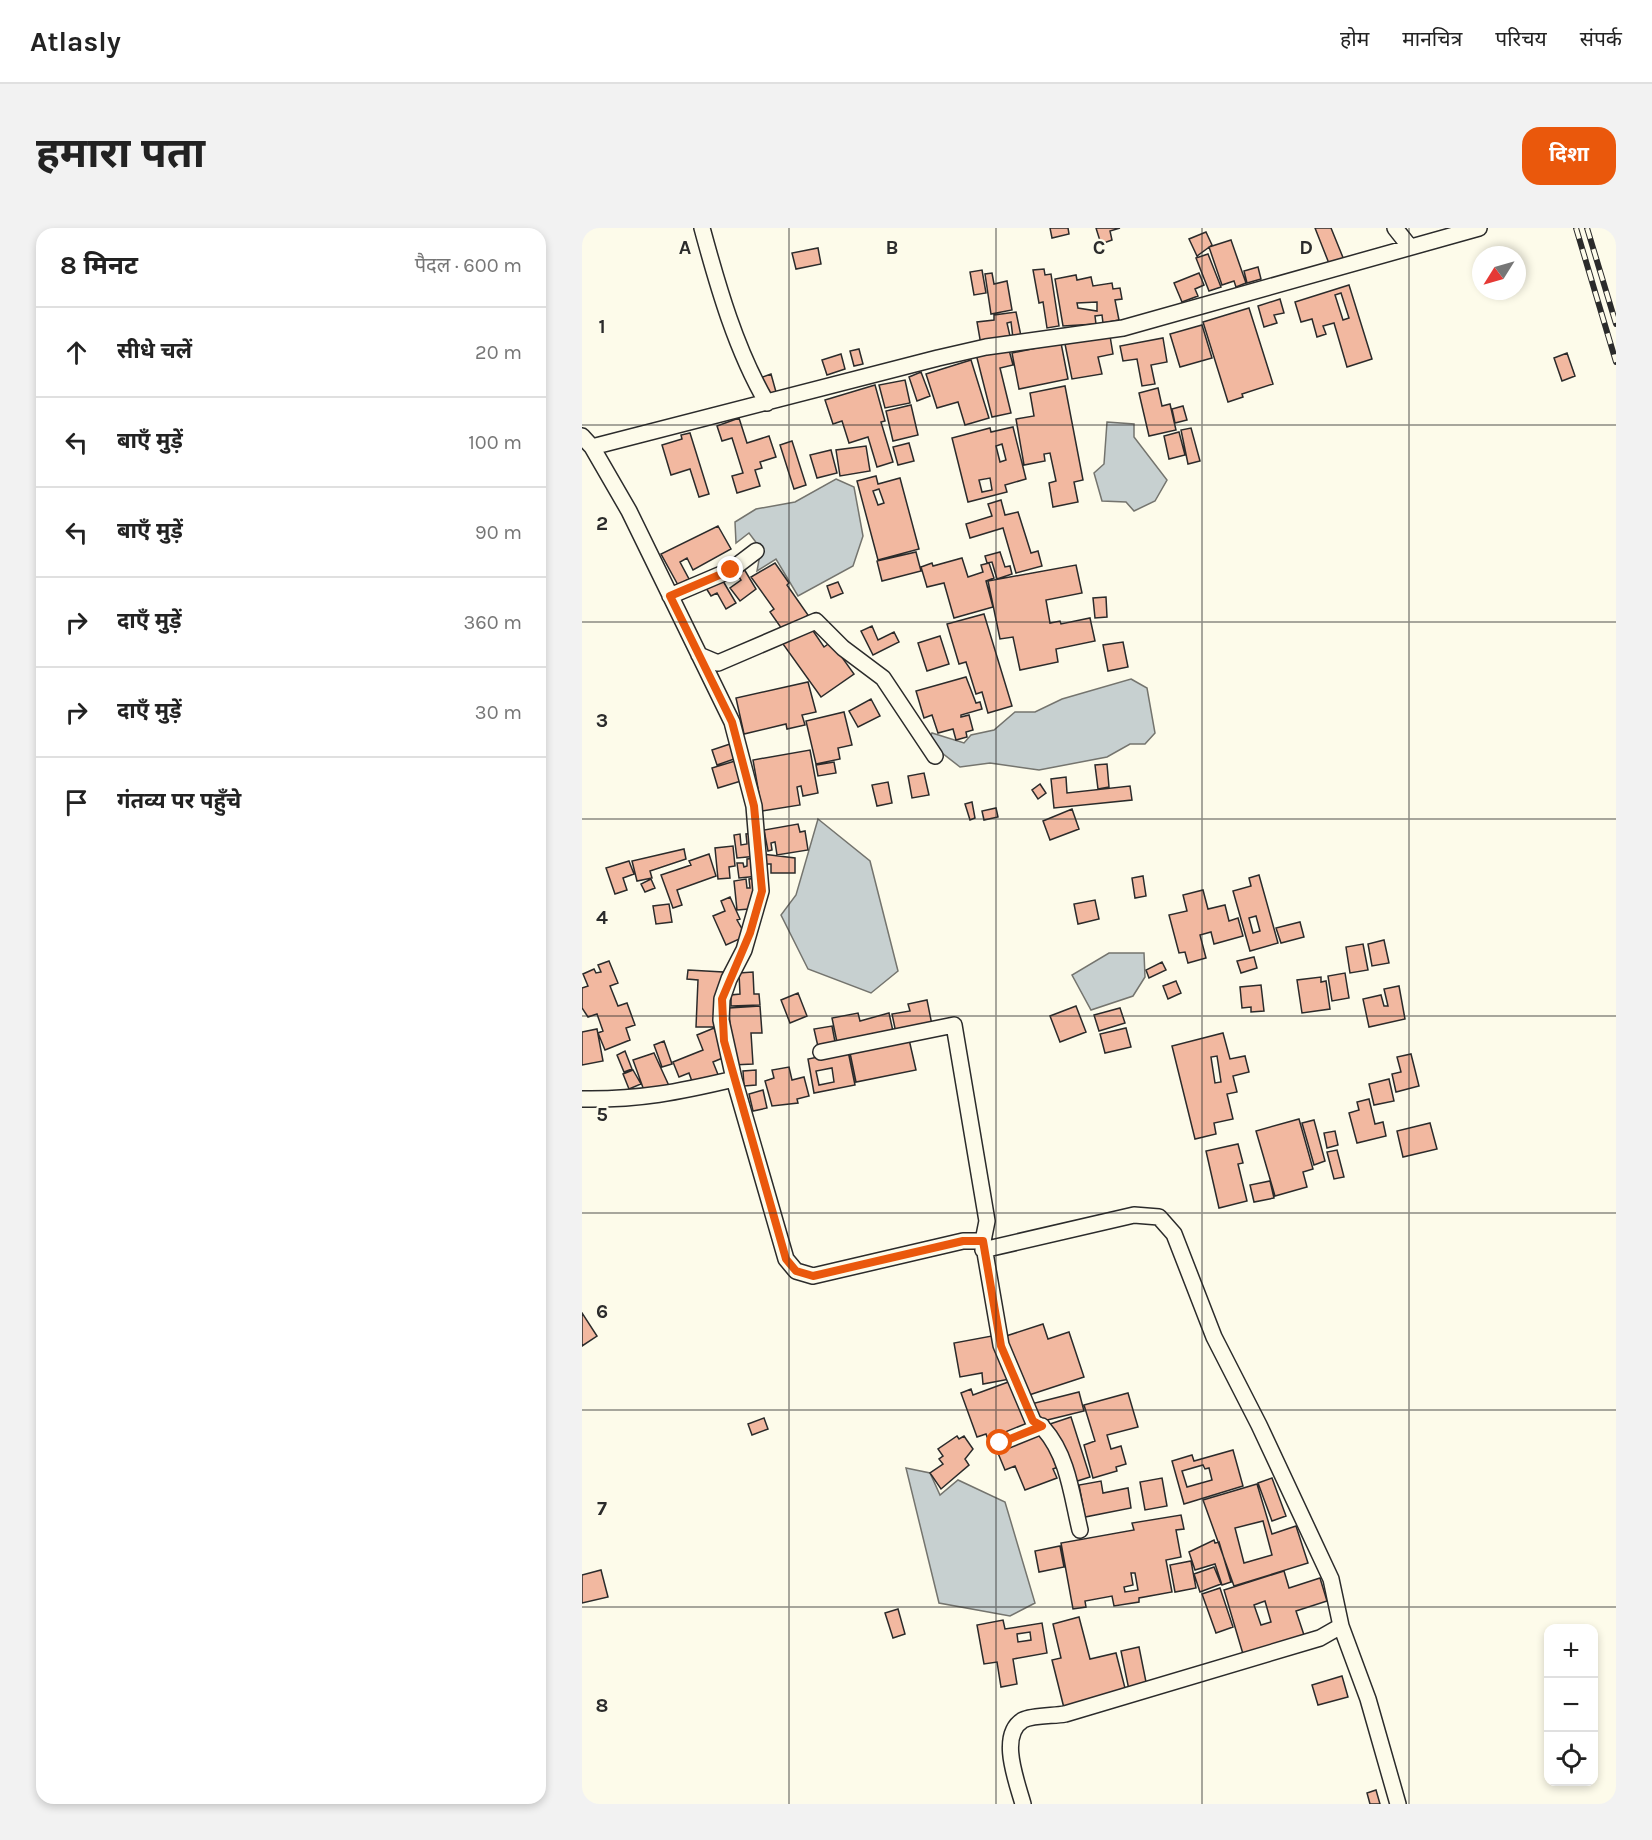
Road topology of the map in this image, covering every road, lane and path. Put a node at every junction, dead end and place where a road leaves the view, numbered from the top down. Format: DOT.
graph roads {
  1 [pos="702,228"];
  2 [pos="1395,228"];
  3 [pos="1479,228"];
  4 [pos="1410,246"];
  5 [pos="767,403"];
  6 [pos="587,442"];
  7 [pos="756,551"];
  8 [pos="670,596"];
  9 [pos="699,655"];
  10 [pos="935,756"];
  11 [pos="821,1052"];
  12 [pos="734,1079"];
  13 [pos="582,1099"];
  14 [pos="983,1245"];
  15 [pos="1042,1426"];
  16 [pos="1000,1443"];
  17 [pos="1080,1530"];
  18 [pos="1341,1626"];
  19 [pos="1023,1804"];
  20 [pos="1398,1804"];
  1 -- 5 [label="street"];
  2 -- 4 [label="street"];
  3 -- 4 [label="street"];
  4 -- 5 [label="street"];
  5 -- 6 [label="street"];
  6 -- 8 [label="street"];
  7 -- 8 [label="street"];
  8 -- 9 [label="street"];
  9 -- 10 [label="street"];
  9 -- 12 [label="street"];
  11 -- 14 [label="street"];
  12 -- 13 [label="street"];
  12 -- 14 [label="street"];
  14 -- 15 [label="street"];
  14 -- 18 [label="street"];
  15 -- 16 [label="street"];
  15 -- 17 [label="street"];
  18 -- 19 [label="street"];
  18 -- 20 [label="street"];
}
